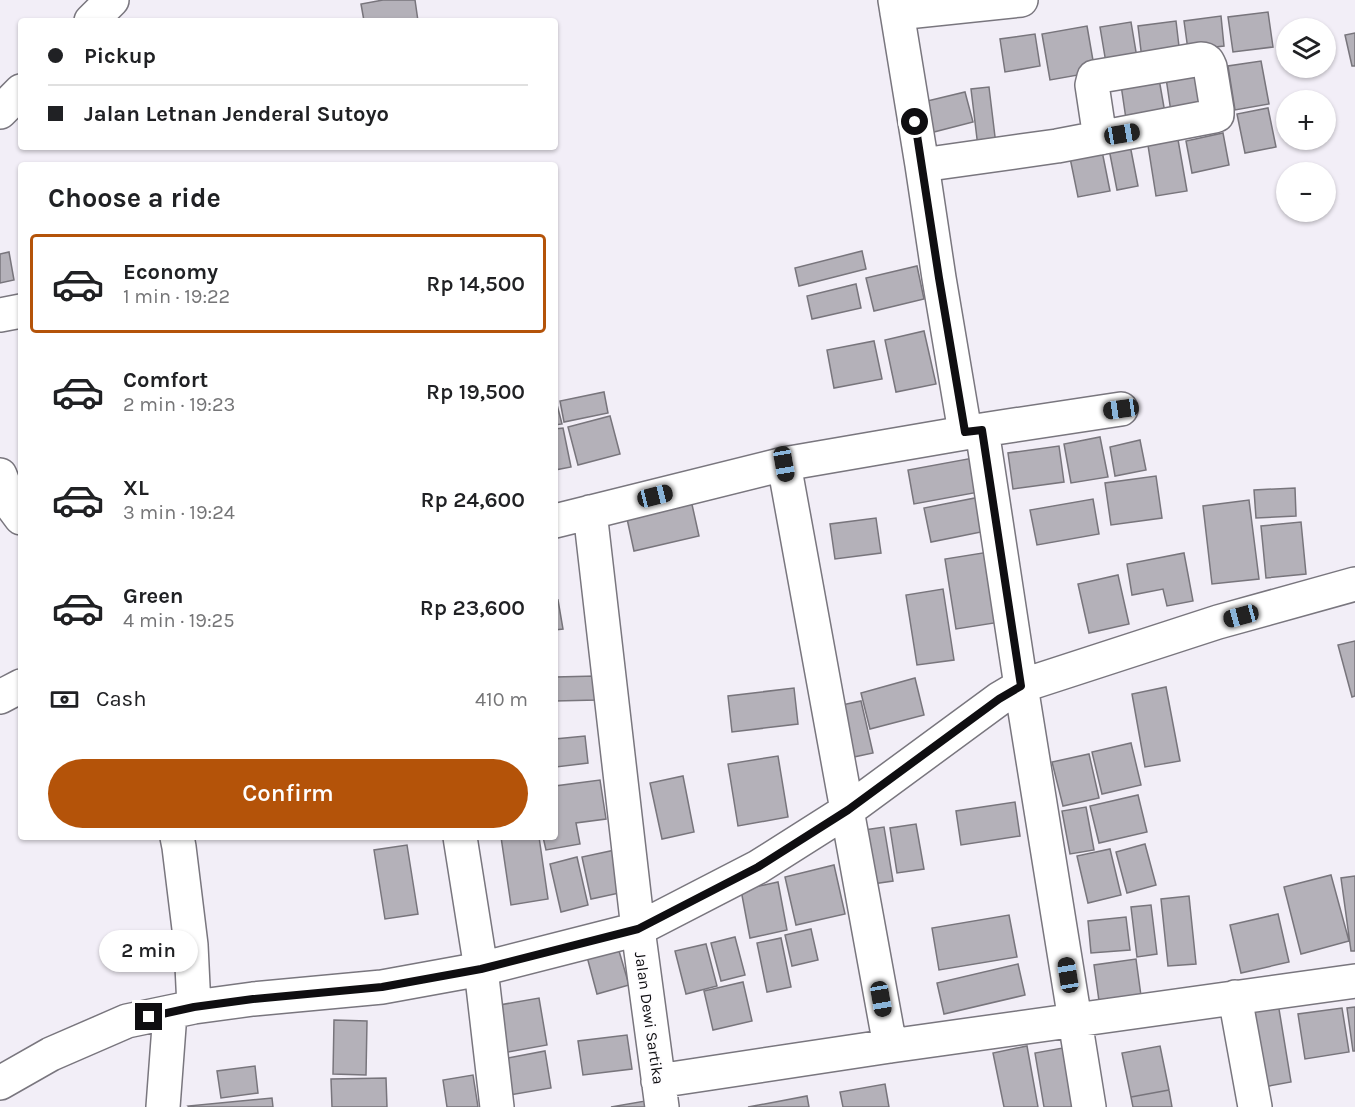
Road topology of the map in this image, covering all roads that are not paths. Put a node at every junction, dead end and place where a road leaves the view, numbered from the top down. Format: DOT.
graph roads {
  1 [pos="112,0"];
  2 [pos="1021,0"];
  3 [pos="896,7"];
  4 [pos="94,18"];
  5 [pos="18,94"];
  6 [pos="0,112"];
  7 [pos="1100,138"];
  8 [pos="922,165"];
  9 [pos="18,311"];
  10 [pos="0,315"];
  11 [pos="1121,409"];
  12 [pos="973,431"];
  13 [pos="784,464"];
  14 [pos="0,475"];
  15 [pos="11,511"];
  16 [pos="590,512"];
  17 [pos="558,520"];
  18 [pos="1355,584"];
  19 [pos="1021,686"];
  20 [pos="18,688"];
  21 [pos="0,697"];
  22 [pos="848,810"];
  23 [pos="178,840"];
  24 [pos="460,840"];
  25 [pos="638,929"];
  26 [pos="481,969"];
  27 [pos="1355,981"];
  28 [pos="1236,997"];
  29 [pos="182,1010"];
  30 [pos="1076,1020"];
  31 [pos="890,1046"];
  32 [pos="0,1083"];
  33 [pos="660,1094"];
  34 [pos="163,1107"];
  35 [pos="496,1107"];
  36 [pos="1089,1107"];
  37 [pos="1255,1107"];
  1 -- 4 [label="street"];
  2 -- 3 [label="street"];
  3 -- 8 [label="street"];
  5 -- 6 [label="street"];
  7 -- 8 [label="street"];
  8 -- 12 [label="street"];
  9 -- 10 [label="street"];
  11 -- 12 [label="street"];
  12 -- 13 [label="street"];
  12 -- 19 [label="street"];
  13 -- 16 [label="street"];
  13 -- 22 [label="street"];
  14 -- 15 [label="street"];
  16 -- 17 [label="street"];
  16 -- 25 [label="street, Jalan Dewi Sartika"];
  18 -- 19 [label="street"];
  19 -- 22 [label="street"];
  19 -- 30 [label="street"];
  20 -- 21 [label="street"];
  22 -- 25 [label="street"];
  22 -- 31 [label="street"];
  23 -- 29 [label="street"];
  24 -- 26 [label="street"];
  25 -- 26 [label="street"];
  25 -- 33 [label="street, Jalan Dewi Sartika"];
  26 -- 29 [label="street"];
  26 -- 35 [label="street"];
  27 -- 28 [label="street"];
  28 -- 30 [label="street"];
  28 -- 37 [label="street"];
  29 -- 32 [label="street"];
  29 -- 34 [label="street"];
  30 -- 31 [label="street"];
  30 -- 36 [label="street"];
  31 -- 33 [label="street"];
}
